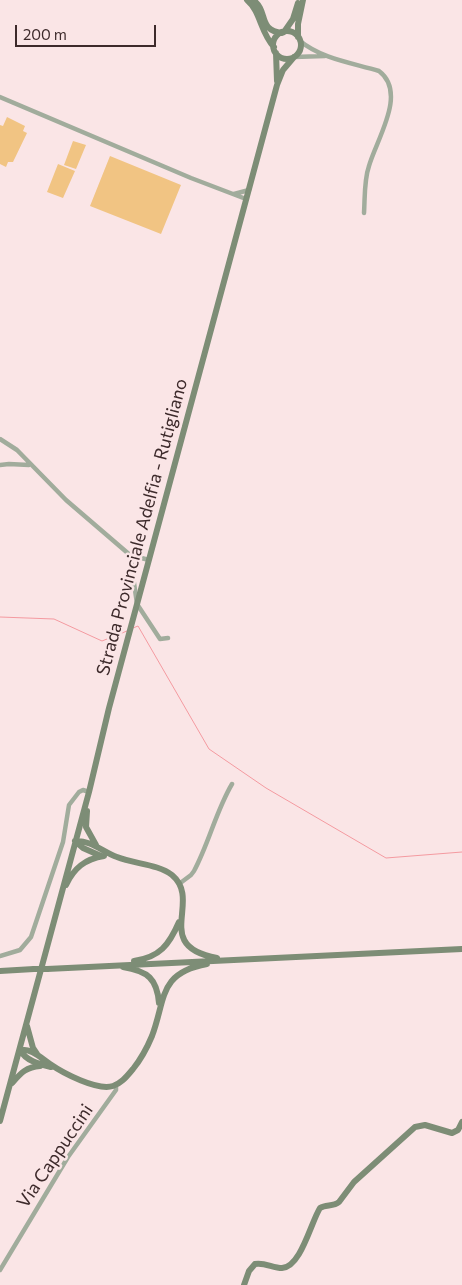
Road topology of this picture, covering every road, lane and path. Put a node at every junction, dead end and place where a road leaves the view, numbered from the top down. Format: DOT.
graph roads {
  1 [pos="247,0"];
  2 [pos="253,0"];
  3 [pos="301,0"];
  4 [pos="283,33"];
  5 [pos="299,39"];
  6 [pos="275,50"];
  7 [pos="327,56"];
  8 [pos="294,57"];
  9 [pos="277,85"];
  10 [pos="0,97"];
  11 [pos="249,190"];
  12 [pos="234,194"];
  13 [pos="246,199"];
  14 [pos="364,212"];
  15 [pos="0,439"];
  16 [pos="0,465"];
  17 [pos="30,465"];
  18 [pos="130,555"];
  19 [pos="149,560"];
  20 [pos="137,604"];
  21 [pos="168,638"];
  22 [pos="232,784"];
  23 [pos="89,792"];
  24 [pos="75,841"];
  25 [pos="99,848"];
  26 [pos="104,856"];
  27 [pos="120,858"];
  28 [pos="179,884"];
  29 [pos="58,902"];
  30 [pos="180,919"];
  31 [pos="462,949"];
  32 [pos="0,956"];
  33 [pos="227,960"];
  34 [pos="106,965"];
  35 [pos="0,971"];
  36 [pos="160,1007"];
  37 [pos="27,1024"];
  38 [pos="20,1050"];
  39 [pos="39,1057"];
  40 [pos="44,1065"];
  41 [pos="57,1069"];
  42 [pos="116,1084"];
  43 [pos="10,1086"];
  44 [pos="0,1121"];
  45 [pos="462,1122"];
  46 [pos="0,1270"];
  47 [pos="244,1285"];
  1 -- 6 [label="main road"];
  2 -- 4 [label="main road"];
  3 -- 4 [label="main road, Strada Provinciale Adelfia - Rutigliano"];
  3 -- 5 [label="main road, Strada Provinciale Adelfia - Rutigliano"];
  4 -- 5 [label="main road"];
  4 -- 6 [label="main road, Strada Provinciale Adelfia - Rutigliano"];
  5 -- 7 [label="street"];
  5 -- 8 [label="main road, Strada Provinciale Adelfia - Rutigliano"];
  6 -- 8 [label="main road"];
  6 -- 9 [label="main road, Strada Provinciale Adelfia - Rutigliano"];
  7 -- 8 [label="street"];
  7 -- 14 [label="street"];
  8 -- 9 [label="main road, Strada Provinciale Adelfia - Rutigliano"];
  9 -- 11 [label="main road, Strada Provinciale Adelfia - Rutigliano"];
  10 -- 12 [label="street"];
  11 -- 12 [label="street"];
  11 -- 13 [label="main road, Strada Provinciale Adelfia - Rutigliano"];
  12 -- 13 [label="street"];
  13 -- 19 [label="main road, Strada Provinciale Adelfia - Rutigliano"];
  15 -- 17 [label="street"];
  16 -- 17 [label="street"];
  17 -- 18 [label="street"];
  18 -- 19 [label="street"];
  18 -- 20 [label="street"];
  19 -- 20 [label="main road, Strada Provinciale Adelfia - Rutigliano"];
  20 -- 21 [label="street"];
  20 -- 23 [label="main road, Strada Provinciale Adelfia - Rutigliano"];
  22 -- 28 [label="street"];
  23 -- 24 [label="main road, Strada Provinciale Adelfia - Rutigliano"];
  23 -- 25 [label="main road"];
  23 -- 32 [label="street"];
  24 -- 25 [label="main road"];
  24 -- 26 [label="main road"];
  24 -- 29 [label="main road, Strada Provinciale Adelfia - Rutigliano"];
  25 -- 27 [label="main road"];
  26 -- 27 [label="main road"];
  26 -- 29 [label="main road"];
  27 -- 28 [label="main road"];
  28 -- 30 [label="main road"];
  29 -- 37 [label="main road, Strada Provinciale Adelfia - Rutigliano"];
  30 -- 33 [label="main road"];
  30 -- 34 [label="main road"];
  31 -- 33 [label="main road"];
  33 -- 34 [label="main road"];
  33 -- 36 [label="main road"];
  34 -- 35 [label="main road, bridge"];
  34 -- 36 [label="main road"];
  36 -- 42 [label="main road"];
  37 -- 38 [label="main road, Strada Provinciale Adelfia - Rutigliano"];
  37 -- 39 [label="main road"];
  38 -- 39 [label="main road"];
  38 -- 40 [label="main road"];
  38 -- 43 [label="main road, Strada Provinciale Adelfia - Rutigliano"];
  39 -- 41 [label="main road"];
  40 -- 41 [label="main road"];
  40 -- 43 [label="main road"];
  41 -- 42 [label="main road"];
  42 -- 46 [label="street, Via Cappuccini"];
  43 -- 44 [label="main road, Strada Provinciale Adelfia - Rutigliano"];
  45 -- 47 [label="main road"];
}
